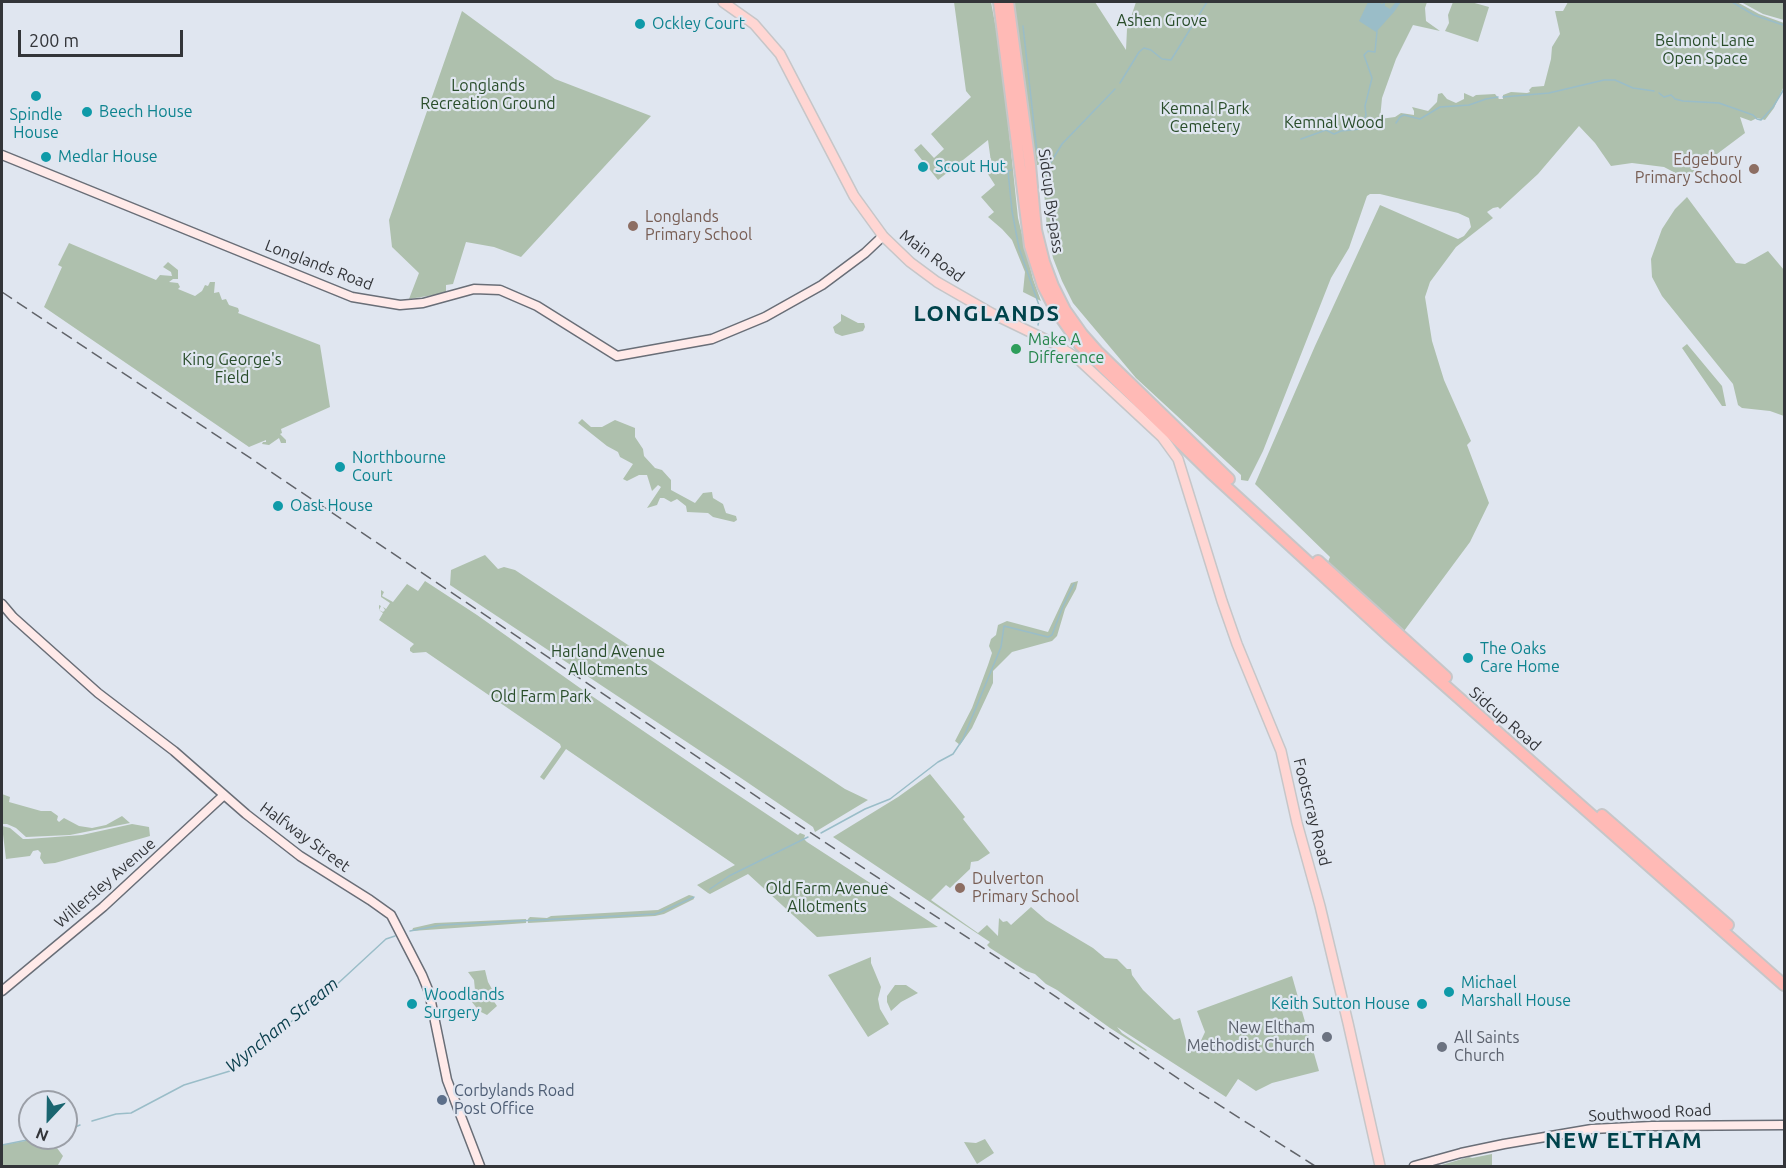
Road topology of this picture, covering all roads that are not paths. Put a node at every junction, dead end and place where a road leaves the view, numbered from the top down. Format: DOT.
graph roads {
  1 [pos="723,2"];
  2 [pos="999,2"];
  3 [pos="1008,2"];
  4 [pos="2,155"];
  5 [pos="883,236"];
  6 [pos="1210,472"];
  7 [pos="1184,475"];
  8 [pos="1255,503"];
  9 [pos="2,604"];
  10 [pos="224,795"];
  11 [pos="1785,975"];
  12 [pos="1785,984"];
  13 [pos="2,991"];
  14 [pos="1785,1125"];
  15 [pos="480,1167"];
  16 [pos="1380,1167"];
  17 [pos="1413,1167"];
  1 -- 5 [label="main road, Main Road"];
  2 -- 6 [label="highway, Sidcup By-pass"];
  3 -- 8 [label="highway, Sidcup By-pass"];
  4 -- 5 [label="street, Longlands Road"];
  5 -- 7 [label="main road, Main Road"];
  6 -- 12 [label="highway, Sidcup Road"];
  7 -- 16 [label="main road, Footscray Road"];
  8 -- 11 [label="highway, Sidcup Road"];
  9 -- 10 [label="street, Halfway Street"];
  10 -- 13 [label="street, Willersley Avenue"];
  10 -- 15 [label="street, Halfway Street"];
  14 -- 17 [label="street, Southwood Road"];
}
